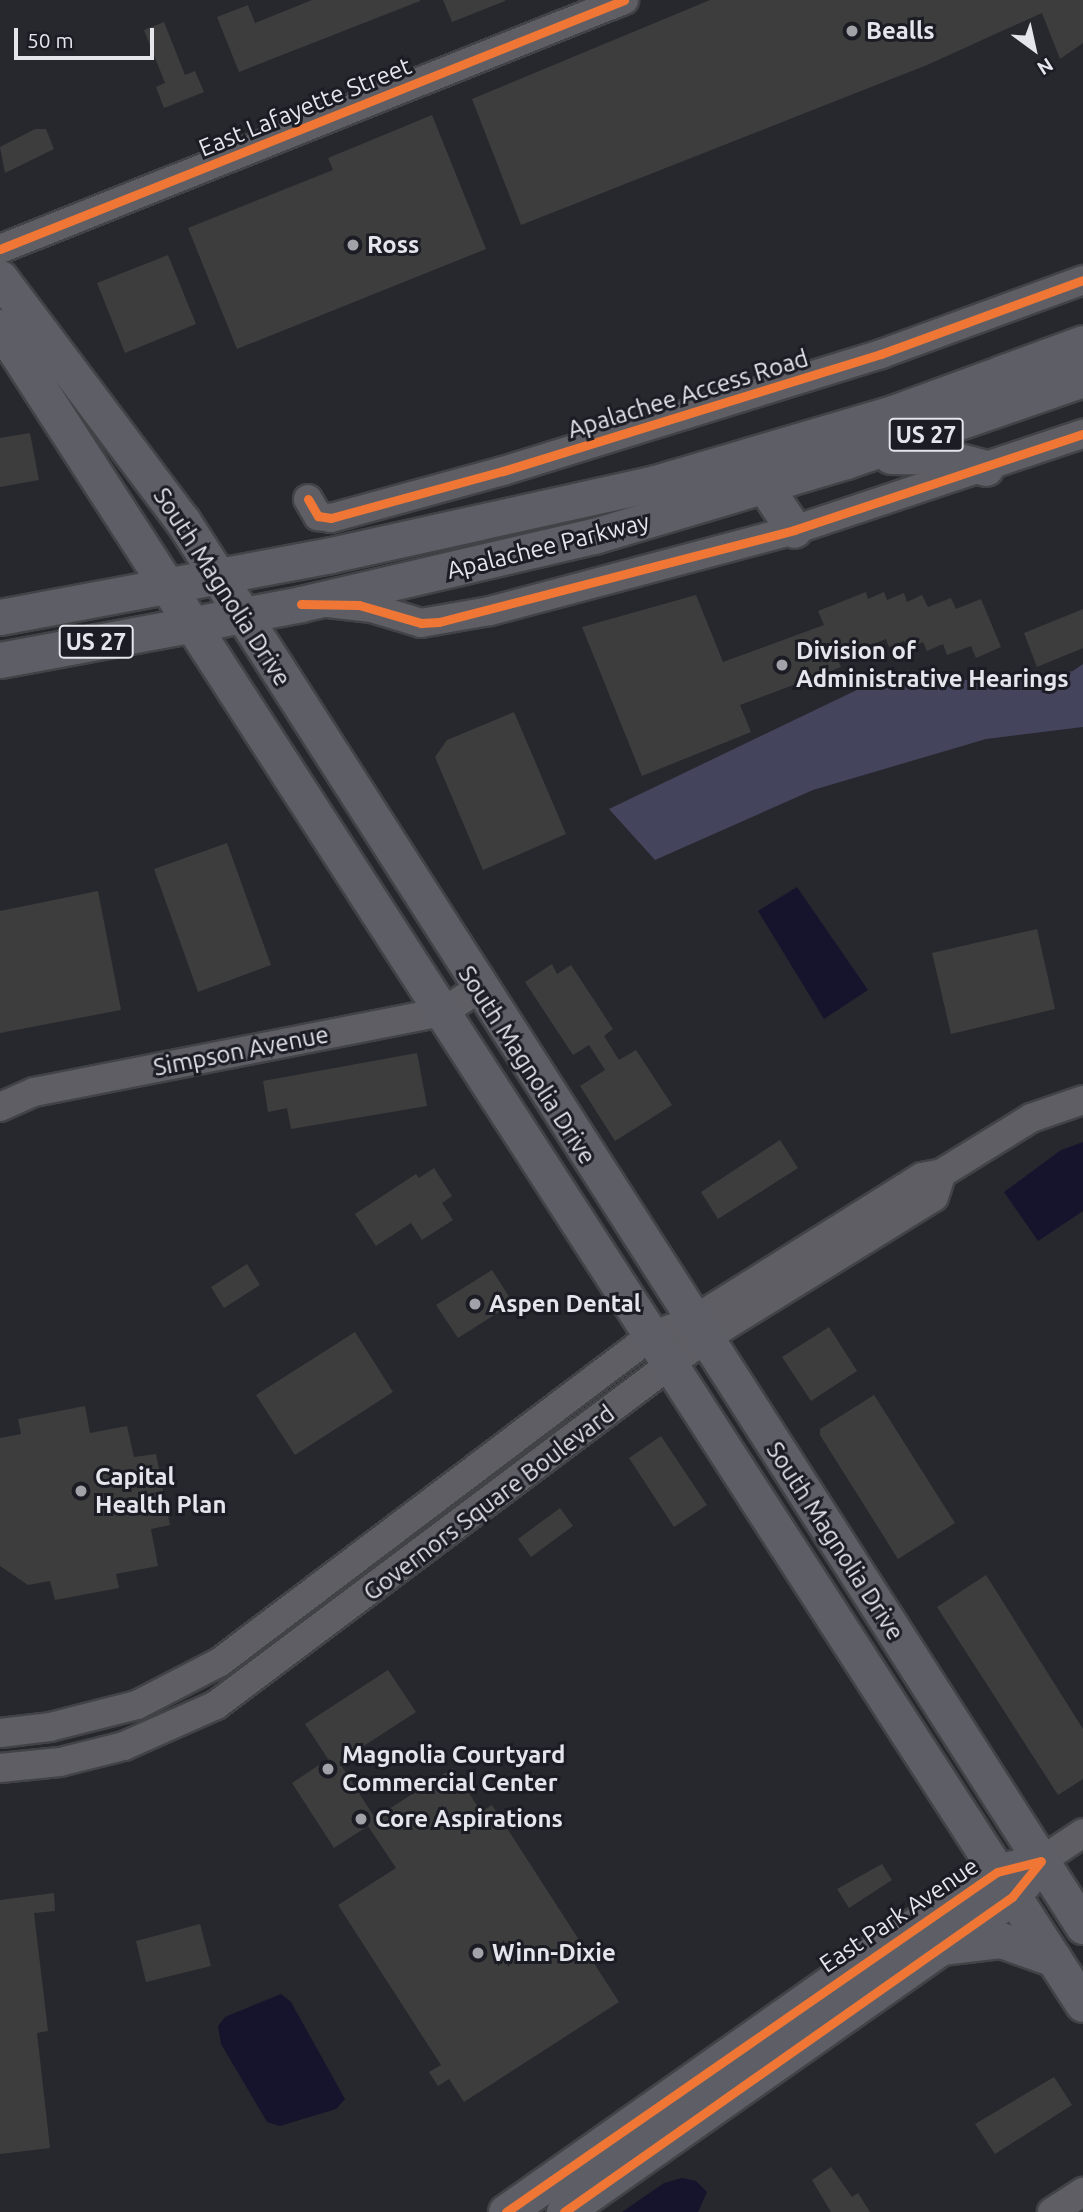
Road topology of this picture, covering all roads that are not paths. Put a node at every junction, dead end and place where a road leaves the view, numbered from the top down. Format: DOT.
graph roads {
  1 [pos="624,0"];
  2 [pos="0,249"];
  3 [pos="0,278"];
  4 [pos="1083,280"];
  5 [pos="0,327"];
  6 [pos="1083,343"];
  7 [pos="1083,379"];
  8 [pos="1083,434"];
  9 [pos="795,444"];
  10 [pos="846,461"];
  11 [pos="986,468"];
  12 [pos="767,486"];
  13 [pos="308,499"];
  14 [pos="794,530"];
  15 [pos="217,576"];
  16 [pos="166,586"];
  17 [pos="301,604"];
  18 [pos="242,615"];
  19 [pos="0,617"];
  20 [pos="191,624"];
  21 [pos="0,660"];
  22 [pos="478,989"];
  23 [pos="443,1012"];
  24 [pos="1083,1100"];
  25 [pos="0,1107"];
  26 [pos="698,1330"];
  27 [pos="651,1336"];
  28 [pos="671,1366"];
  29 [pos="351,1562"];
  30 [pos="372,1592"];
  31 [pos="115,1710"];
  32 [pos="0,1733"];
  33 [pos="125,1745"];
  34 [pos="0,1768"];
  35 [pos="1083,1833"];
  36 [pos="1041,1861"];
  37 [pos="1005,1885"];
  38 [pos="1083,1926"];
  39 [pos="940,1948"];
  40 [pos="1054,1959"];
  41 [pos="1083,2004"];
  42 [pos="1083,2192"];
  43 [pos="506,2212"];
  44 [pos="564,2212"];
  45 [pos="1052,2212"];
  1 -- 2 [label="street, East Lafayette Street"];
  3 -- 15 [label="main road, South Magnolia Drive"];
  4 -- 13 [label="street, Apalachee Access Road"];
  5 -- 16 [label="main road, South Magnolia Drive"];
  6 -- 9 [label="main road, Apalachee Parkway / US 27"];
  7 -- 10 [label="main road, Apalachee Parkway / US 27"];
  8 -- 11 [label="street"];
  9 -- 12 [label="main road"];
  9 -- 15 [label="main road, Apalachee Parkway / US 27"];
  10 -- 11 [label="main road"];
  10 -- 12 [label="main road, Apalachee Parkway / US 27"];
  11 -- 14 [label="street"];
  12 -- 14 [label="main road"];
  12 -- 17 [label="main road, Apalachee Parkway / US 27"];
  14 -- 17 [label="street"];
  15 -- 16 [label="main road, Apalachee Parkway / US 27"];
  15 -- 18 [label="main road, South Magnolia Drive"];
  16 -- 19 [label="main road, Apalachee Parkway / US 27"];
  16 -- 20 [label="main road, South Magnolia Drive"];
  17 -- 18 [label="main road, Apalachee Parkway / US 27"];
  18 -- 20 [label="main road, Apalachee Parkway / US 27"];
  18 -- 22 [label="main road, South Magnolia Drive"];
  20 -- 21 [label="main road, Apalachee Parkway / US 27"];
  20 -- 23 [label="main road, South Magnolia Drive"];
  22 -- 23 [label="street, Simpson Avenue"];
  22 -- 26 [label="main road, South Magnolia Drive"];
  23 -- 25 [label="street, Simpson Avenue"];
  23 -- 27 [label="main road, South Magnolia Drive"];
  24 -- 26 [label="street, Governors Square Boulevard"];
  26 -- 27 [label="street, Governors Square Boulevard"];
  26 -- 28 [label="street, Governors Square Boulevard"];
  26 -- 36 [label="main road, South Magnolia Drive"];
  27 -- 28 [label="main road, South Magnolia Drive"];
  27 -- 29 [label="street, Governors Square Boulevard"];
  28 -- 30 [label="street, Governors Square Boulevard"];
  28 -- 37 [label="main road, South Magnolia Drive"];
  29 -- 30 [label="street"];
  29 -- 31 [label="street, Governors Square Boulevard"];
  30 -- 33 [label="street, Governors Square Boulevard"];
  31 -- 32 [label="street, Governors Square Boulevard"];
  31 -- 33 [label="street"];
  33 -- 34 [label="street, Governors Square Boulevard"];
  35 -- 36 [label="street, East Park Avenue"];
  36 -- 37 [label="main road, East Park Avenue"];
  36 -- 38 [label="main road, South Magnolia Drive"];
  37 -- 39 [label="main road, East Park Avenue"];
  37 -- 40 [label="main road, South Magnolia Drive"];
  37 -- 43 [label="main road, East Park Avenue"];
  39 -- 40 [label="main road"];
  39 -- 44 [label="main road, East Park Avenue"];
  40 -- 41 [label="main road, South Magnolia Drive"];
  42 -- 45 [label="street"];
}
